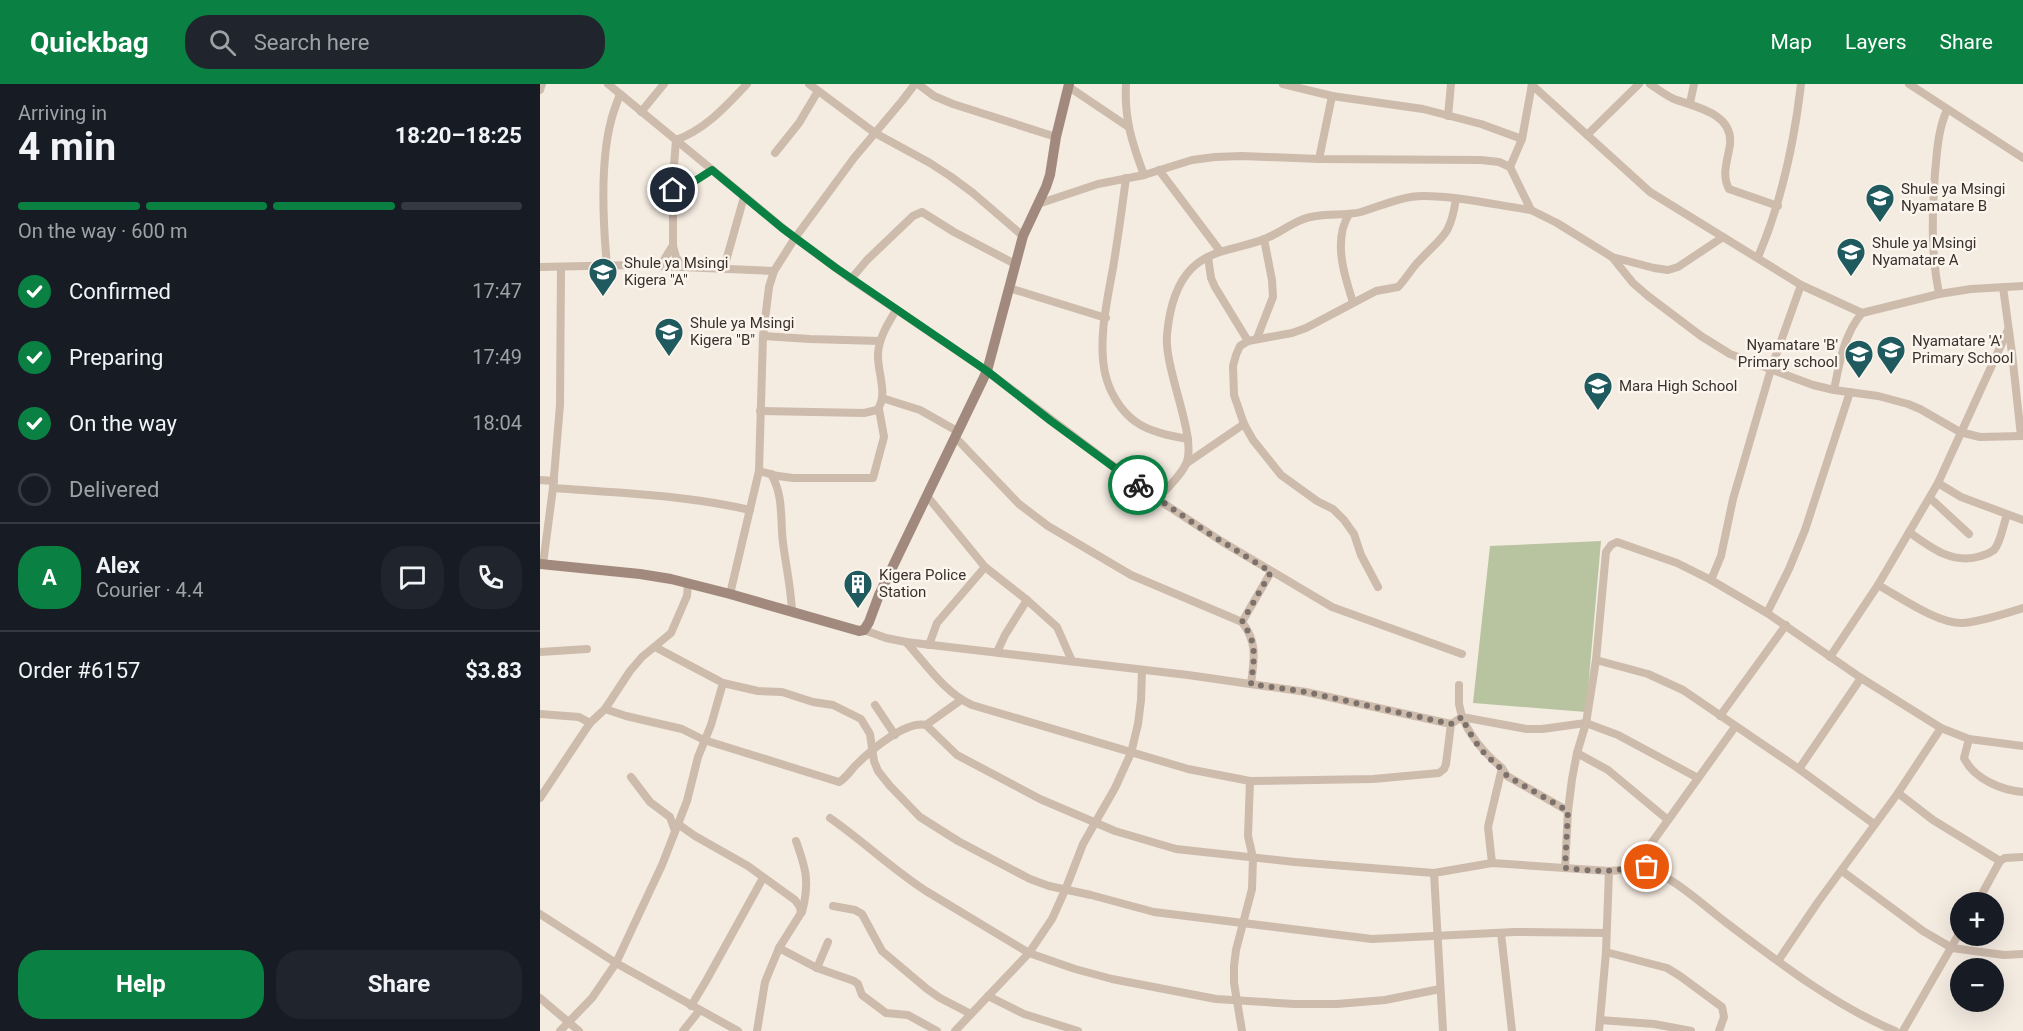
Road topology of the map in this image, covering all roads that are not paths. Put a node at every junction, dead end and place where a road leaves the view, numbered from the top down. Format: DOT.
graph roads {
  1 [pos="542,84"];
  2 [pos="608,84"];
  3 [pos="664,84"];
  4 [pos="747,84"];
  5 [pos="809,84"];
  6 [pos="916,84"];
  7 [pos="1126,84"];
  8 [pos="1283,84"];
  9 [pos="1450,84"];
  10 [pos="1639,84"];
  11 [pos="1650,84"];
  12 [pos="1694,84"];
  13 [pos="1801,84"];
  14 [pos="1910,84"];
  15 [pos="1069,85"];
  16 [pos="1532,85"];
  17 [pos="540,90"];
  18 [pos="818,91"];
  19 [pos="620,94"];
  20 [pos="1332,96"];
  21 [pos="1690,103"];
  22 [pos="1947,110"];
  23 [pos="641,112"];
  24 [pos="1448,116"];
  25 [pos="1127,126"];
  26 [pos="875,133"];
  27 [pos="1587,135"];
  28 [pos="1056,137"];
  29 [pos="1522,139"];
  30 [pos="676,140"];
  31 [pos="775,153"];
  32 [pos="2023,158"];
  33 [pos="1320,159"];
  34 [pos="1510,167"];
  35 [pos="712,170"];
  36 [pos="1159,170"];
  37 [pos="1144,175"];
  38 [pos="1126,178"];
  39 [pos="673,190"];
  40 [pos="744,197"];
  41 [pos="1456,198"];
  42 [pos="1038,204"];
  43 [pos="1778,206"];
  44 [pos="1531,210"];
  45 [pos="1349,214"];
  46 [pos="1023,236"];
  47 [pos="1723,237"];
  48 [pos="795,238"];
  49 [pos="1264,239"];
  50 [pos="673,244"];
  51 [pos="1220,251"];
  52 [pos="1208,257"];
  53 [pos="1612,257"];
  54 [pos="1758,257"];
  55 [pos="1015,264"];
  56 [pos="661,265"];
  57 [pos="607,266"];
  58 [pos="682,266"];
  59 [pos="540,267"];
  60 [pos="561,268"];
  61 [pos="724,268"];
  62 [pos="774,271"];
  63 [pos="851,279"];
  64 [pos="1801,285"];
  65 [pos="2023,286"];
  66 [pos="2003,287"];
  67 [pos="1009,288"];
  68 [pos="1939,294"];
  69 [pos="1353,302"];
  70 [pos="896,310"];
  71 [pos="1862,313"];
  72 [pos="1106,318"];
  73 [pos="2008,330"];
  74 [pos="764,336"];
  75 [pos="1257,338"];
  76 [pos="880,341"];
  77 [pos="1248,341"];
  78 [pos="2023,352"];
  79 [pos="2012,353"];
  80 [pos="1771,369"];
  81 [pos="987,371"];
  82 [pos="1834,390"];
  83 [pos="1850,392"];
  84 [pos="882,398"];
  85 [pos="879,409"];
  86 [pos="760,411"];
  87 [pos="1244,424"];
  88 [pos="1960,432"];
  89 [pos="956,434"];
  90 [pos="2022,436"];
  91 [pos="1188,439"];
  92 [pos="1187,463"];
  93 [pos="759,471"];
  94 [pos="771,474"];
  95 [pos="540,480"];
  96 [pos="1938,483"];
  97 [pos="554,484"];
  98 [pos="927,495"];
  99 [pos="1930,498"];
  100 [pos="1157,499"];
  101 [pos="750,510"];
  102 [pos="2007,515"];
  103 [pos="2023,519"];
  104 [pos="1909,532"];
  105 [pos="1969,534"];
  106 [pos="542,564"];
  107 [pos="985,567"];
  108 [pos="1271,572"];
  109 [pos="1711,580"];
  110 [pos="688,584"];
  111 [pos="1878,585"];
  112 [pos="1378,587"];
  113 [pos="730,594"];
  114 [pos="1027,600"];
  115 [pos="2023,608"];
  116 [pos="792,612"];
  117 [pos="1767,613"];
  118 [pos="1242,622"];
  119 [pos="1786,625"];
  120 [pos="864,630"];
  121 [pos="906,642"];
  122 [pos="929,645"];
  123 [pos="655,647"];
  124 [pos="587,649"];
  125 [pos="540,652"];
  126 [pos="997,652"];
  127 [pos="1462,654"];
  128 [pos="1830,657"];
  129 [pos="1596,660"];
  130 [pos="1072,661"];
  131 [pos="1142,670"];
  132 [pos="1861,678"];
  133 [pos="723,683"];
  134 [pos="1251,684"];
  135 [pos="1459,685"];
  136 [pos="962,700"];
  137 [pos="874,705"];
  138 [pos="605,709"];
  139 [pos="540,714"];
  140 [pos="1720,716"];
  141 [pos="1462,717"];
  142 [pos="590,723"];
  143 [pos="1586,723"];
  144 [pos="1451,724"];
  145 [pos="926,725"];
  146 [pos="1735,727"];
  147 [pos="1941,728"];
  148 [pos="895,735"];
  149 [pos="1969,739"];
  150 [pos="704,740"];
  151 [pos="2023,746"];
  152 [pos="872,751"];
  153 [pos="1131,753"];
  154 [pos="1577,753"];
  155 [pos="1502,768"];
  156 [pos="1799,769"];
  157 [pos="631,777"];
  158 [pos="1698,778"];
  159 [pos="1250,781"];
  160 [pos="2023,792"];
  161 [pos="1898,793"];
  162 [pos="540,798"];
  163 [pos="1568,811"];
  164 [pos="830,818"];
  165 [pos="1668,820"];
  166 [pos="1094,823"];
  167 [pos="1874,824"];
  168 [pos="676,827"];
  169 [pos="796,841"];
  170 [pos="2023,857"];
  171 [pos="1253,858"];
  172 [pos="2000,861"];
  173 [pos="1492,863"];
  174 [pos="1636,864"];
  175 [pos="1565,868"];
  176 [pos="1609,871"];
  177 [pos="1842,871"];
  178 [pos="1434,873"];
  179 [pos="763,878"];
  180 [pos="1066,888"];
  181 [pos="1983,892"];
  182 [pos="833,906"];
  183 [pos="801,913"];
  184 [pos="540,914"];
  185 [pos="1244,923"];
  186 [pos="1502,933"];
  187 [pos="1606,933"];
  188 [pos="1436,935"];
  189 [pos="828,942"];
  190 [pos="779,948"];
  191 [pos="1952,948"];
  192 [pos="1606,952"];
  193 [pos="1029,953"];
  194 [pos="2023,954"];
  195 [pos="1778,962"];
  196 [pos="616,963"];
  197 [pos="818,968"];
  198 [pos="1440,989"];
  199 [pos="988,996"];
  200 [pos="540,998"];
  201 [pos="1236,1001"];
  202 [pos="691,1006"];
  203 [pos="699,1011"];
  204 [pos="971,1014"];
  205 [pos="1600,1020"];
  206 [pos="568,1022"];
  207 [pos="560,1031"];
  208 [pos="579,1031"];
  209 [pos="683,1031"];
  210 [pos="738,1031"];
  211 [pos="757,1031"];
  212 [pos="937,1031"];
  213 [pos="955,1031"];
  214 [pos="1078,1031"];
  215 [pos="1242,1031"];
  216 [pos="1443,1031"];
  217 [pos="1512,1031"];
  218 [pos="1599,1031"];
  219 [pos="1691,1031"];
  220 [pos="1719,1031"];
  221 [pos="1895,1031"];
  222 [pos="1903,1031"];
  1 -- 17 [label="street"];
  2 -- 19 [label="street"];
  3 -- 23 [label="street"];
  4 -- 30 [label="street"];
  5 -- 18 [label="street"];
  6 -- 26 [label="street"];
  6 -- 28 [label="street"];
  7 -- 25 [label="street"];
  8 -- 20 [label="street"];
  9 -- 24 [label="street"];
  10 -- 27 [label="street"];
  11 -- 21 [label="street"];
  12 -- 21 [label="street"];
  13 -- 43 [label="street"];
  14 -- 22 [label="street"];
  15 -- 25 [label="street"];
  15 -- 28 [label="street"];
  16 -- 27 [label="street"];
  16 -- 29 [label="street"];
  18 -- 26 [label="street"];
  18 -- 31 [label="street"];
  19 -- 23 [label="street"];
  19 -- 57 [label="street"];
  20 -- 24 [label="street"];
  20 -- 33 [label="street"];
  21 -- 43 [label="street"];
  22 -- 32 [label="street"];
  22 -- 68 [label="street"];
  23 -- 30 [label="street"];
  24 -- 29 [label="street"];
  25 -- 37 [label="street"];
  26 -- 46 [label="street"];
  26 -- 48 [label="street"];
  27 -- 47 [label="street"];
  28 -- 42 [label="street"];
  29 -- 34 [label="street"];
  30 -- 35 [label="street"];
  30 -- 39 [label="street"];
  33 -- 34 [label="street"];
  33 -- 36 [label="street"];
  34 -- 44 [label="street"];
  35 -- 39 [label="street"];
  35 -- 40 [label="street"];
  36 -- 37 [label="street"];
  36 -- 51 [label="street"];
  37 -- 38 [label="street"];
  38 -- 42 [label="street"];
  38 -- 72 [label="street"];
  39 -- 50 [label="street"];
  40 -- 48 [label="street"];
  40 -- 61 [label="street"];
  41 -- 44 [label="street"];
  41 -- 45 [label="street"];
  41 -- 69 [label="street"];
  42 -- 46 [label="street"];
  43 -- 54 [label="street"];
  44 -- 53 [label="street"];
  45 -- 49 [label="street"];
  45 -- 69 [label="street"];
  46 -- 55 [label="street"];
  47 -- 53 [label="street"];
  47 -- 54 [label="street"];
  48 -- 62 [label="street"];
  48 -- 63 [label="street"];
  49 -- 51 [label="street"];
  49 -- 75 [label="street"];
  50 -- 56 [label="street"];
  50 -- 58 [label="street"];
  51 -- 52 [label="street"];
  52 -- 77 [label="street"];
  52 -- 91 [label="street"];
  53 -- 80 [label="street"];
  54 -- 64 [label="street"];
  55 -- 63 [label="street"];
  55 -- 67 [label="street"];
  56 -- 57 [label="street"];
  56 -- 58 [label="street"];
  57 -- 60 [label="street"];
  58 -- 61 [label="street"];
  59 -- 60 [label="street"];
  60 -- 97 [label="street"];
  61 -- 62 [label="street"];
  62 -- 74 [label="street"];
  63 -- 70 [label="street"];
  64 -- 71 [label="street"];
  64 -- 80 [label="street"];
  65 -- 66 [label="street"];
  66 -- 68 [label="street"];
  66 -- 73 [label="street"];
  67 -- 72 [label="street"];
  67 -- 81 [label="street"];
  68 -- 71 [label="street"];
  69 -- 75 [label="street"];
  70 -- 76 [label="street"];
  70 -- 81 [label="street"];
  71 -- 82 [label="street"];
  72 -- 91 [label="street"];
  73 -- 79 [label="street"];
  73 -- 88 [label="street"];
  74 -- 76 [label="street"];
  74 -- 86 [label="street"];
  75 -- 77 [label="street"];
  76 -- 84 [label="street"];
  77 -- 87 [label="street"];
  78 -- 79 [label="street"];
  79 -- 90 [label="street"];
  80 -- 82 [label="street"];
  80 -- 109 [label="street"];
  81 -- 89 [label="street"];
  81 -- 100 [label="street"];
  82 -- 83 [label="street"];
  83 -- 88 [label="street"];
  83 -- 117 [label="street"];
  84 -- 85 [label="street"];
  84 -- 89 [label="street"];
  85 -- 86 [label="street"];
  85 -- 94 [label="street"];
  86 -- 93 [label="street"];
  87 -- 92 [label="street"];
  87 -- 112 [label="street"];
  88 -- 90 [label="street"];
  88 -- 96 [label="street"];
  89 -- 98 [label="street"];
  89 -- 118 [label="street"];
  91 -- 92 [label="street"];
  92 -- 100 [label="street"];
  93 -- 94 [label="street"];
  93 -- 101 [label="street"];
  94 -- 116 [label="street"];
  95 -- 97 [label="street"];
  96 -- 99 [label="street"];
  96 -- 102 [label="street"];
  97 -- 101 [label="street"];
  97 -- 106 [label="street"];
  98 -- 107 [label="street"];
  98 -- 120 [label="street"];
  99 -- 104 [label="street"];
  99 -- 105 [label="street"];
  100 -- 108 [label="street"];
  101 -- 113 [label="street"];
  102 -- 103 [label="street"];
  102 -- 104 [label="street"];
  104 -- 111 [label="street"];
  106 -- 110 [label="street"];
  107 -- 114 [label="street"];
  107 -- 122 [label="street"];
  108 -- 118 [label="street"];
  108 -- 127 [label="street"];
  109 -- 117 [label="street"];
  109 -- 129 [label="street"];
  110 -- 113 [label="street"];
  110 -- 123 [label="street"];
  111 -- 115 [label="street"];
  111 -- 128 [label="street"];
  113 -- 116 [label="street"];
  114 -- 126 [label="street"];
  114 -- 130 [label="street"];
  116 -- 120 [label="street"];
  117 -- 119 [label="street"];
  118 -- 134 [label="street"];
  119 -- 128 [label="street"];
  119 -- 140 [label="street"];
  120 -- 121 [label="street"];
  121 -- 122 [label="street"];
  121 -- 136 [label="street"];
  122 -- 126 [label="street"];
  123 -- 133 [label="street"];
  123 -- 138 [label="street"];
  124 -- 125 [label="street"];
  126 -- 130 [label="street"];
  128 -- 132 [label="street"];
  129 -- 140 [label="street"];
  129 -- 143 [label="street"];
  130 -- 131 [label="street"];
  131 -- 134 [label="street"];
  131 -- 153 [label="street"];
  132 -- 147 [label="street"];
  132 -- 156 [label="street"];
  133 -- 150 [label="street"];
  133 -- 152 [label="street"];
  134 -- 144 [label="street"];
  135 -- 141 [label="street"];
  136 -- 145 [label="street"];
  136 -- 153 [label="street"];
  137 -- 148 [label="street"];
  138 -- 142 [label="street"];
  138 -- 150 [label="street"];
  139 -- 142 [label="street"];
  140 -- 146 [label="street"];
  141 -- 143 [label="street"];
  141 -- 144 [label="street"];
  141 -- 155 [label="street"];
  142 -- 162 [label="street"];
  143 -- 154 [label="street"];
  143 -- 158 [label="street"];
  144 -- 159 [label="street"];
  145 -- 148 [label="street"];
  145 -- 166 [label="street"];
  146 -- 156 [label="street"];
  146 -- 158 [label="street"];
  147 -- 149 [label="street"];
  147 -- 161 [label="street"];
  148 -- 152 [label="street"];
  149 -- 151 [label="street"];
  149 -- 160 [label="street"];
  150 -- 152 [label="street"];
  150 -- 168 [label="street"];
  152 -- 180 [label="street"];
  153 -- 159 [label="street"];
  153 -- 166 [label="street"];
  154 -- 163 [label="street"];
  154 -- 165 [label="street"];
  155 -- 163 [label="street"];
  155 -- 173 [label="street"];
  156 -- 167 [label="street"];
  157 -- 168 [label="street"];
  158 -- 165 [label="street"];
  159 -- 171 [label="street"];
  161 -- 167 [label="street"];
  161 -- 172 [label="street"];
  163 -- 175 [label="street"];
  164 -- 193 [label="street"];
  165 -- 174 [label="street"];
  166 -- 171 [label="street"];
  166 -- 180 [label="street"];
  167 -- 177 [label="street"];
  168 -- 179 [label="street"];
  168 -- 196 [label="street"];
  169 -- 183 [label="street"];
  170 -- 172 [label="street"];
  171 -- 178 [label="street"];
  171 -- 185 [label="street"];
  172 -- 181 [label="street"];
  173 -- 175 [label="street"];
  173 -- 178 [label="street"];
  174 -- 176 [label="street"];
  174 -- 195 [label="street"];
  175 -- 176 [label="street"];
  176 -- 187 [label="street"];
  177 -- 191 [label="street"];
  177 -- 195 [label="street"];
  178 -- 188 [label="street"];
  179 -- 183 [label="street"];
  179 -- 202 [label="street"];
  180 -- 185 [label="street"];
  180 -- 193 [label="street"];
  182 -- 204 [label="street"];
  183 -- 190 [label="street"];
  184 -- 196 [label="street"];
  185 -- 188 [label="street"];
  185 -- 201 [label="street"];
  186 -- 187 [label="street"];
  186 -- 188 [label="street"];
  186 -- 217 [label="street"];
  187 -- 192 [label="street"];
  188 -- 198 [label="street"];
  189 -- 197 [label="street"];
  190 -- 197 [label="street"];
  190 -- 211 [label="street"];
  191 -- 194 [label="street"];
  191 -- 222 [label="street"];
  192 -- 205 [label="street"];
  192 -- 220 [label="street"];
  193 -- 199 [label="street"];
  193 -- 201 [label="street"];
  195 -- 221 [label="street"];
  196 -- 202 [label="street"];
  196 -- 206 [label="street"];
  197 -- 212 [label="street"];
  198 -- 201 [label="street"];
  198 -- 216 [label="street"];
  199 -- 204 [label="street"];
  199 -- 214 [label="street"];
  200 -- 206 [label="street"];
  201 -- 215 [label="street"];
  202 -- 203 [label="street"];
  203 -- 209 [label="street"];
  203 -- 210 [label="street"];
  204 -- 213 [label="street"];
  205 -- 218 [label="street"];
  205 -- 219 [label="street"];
  206 -- 207 [label="street"];
  206 -- 208 [label="street"];
}
